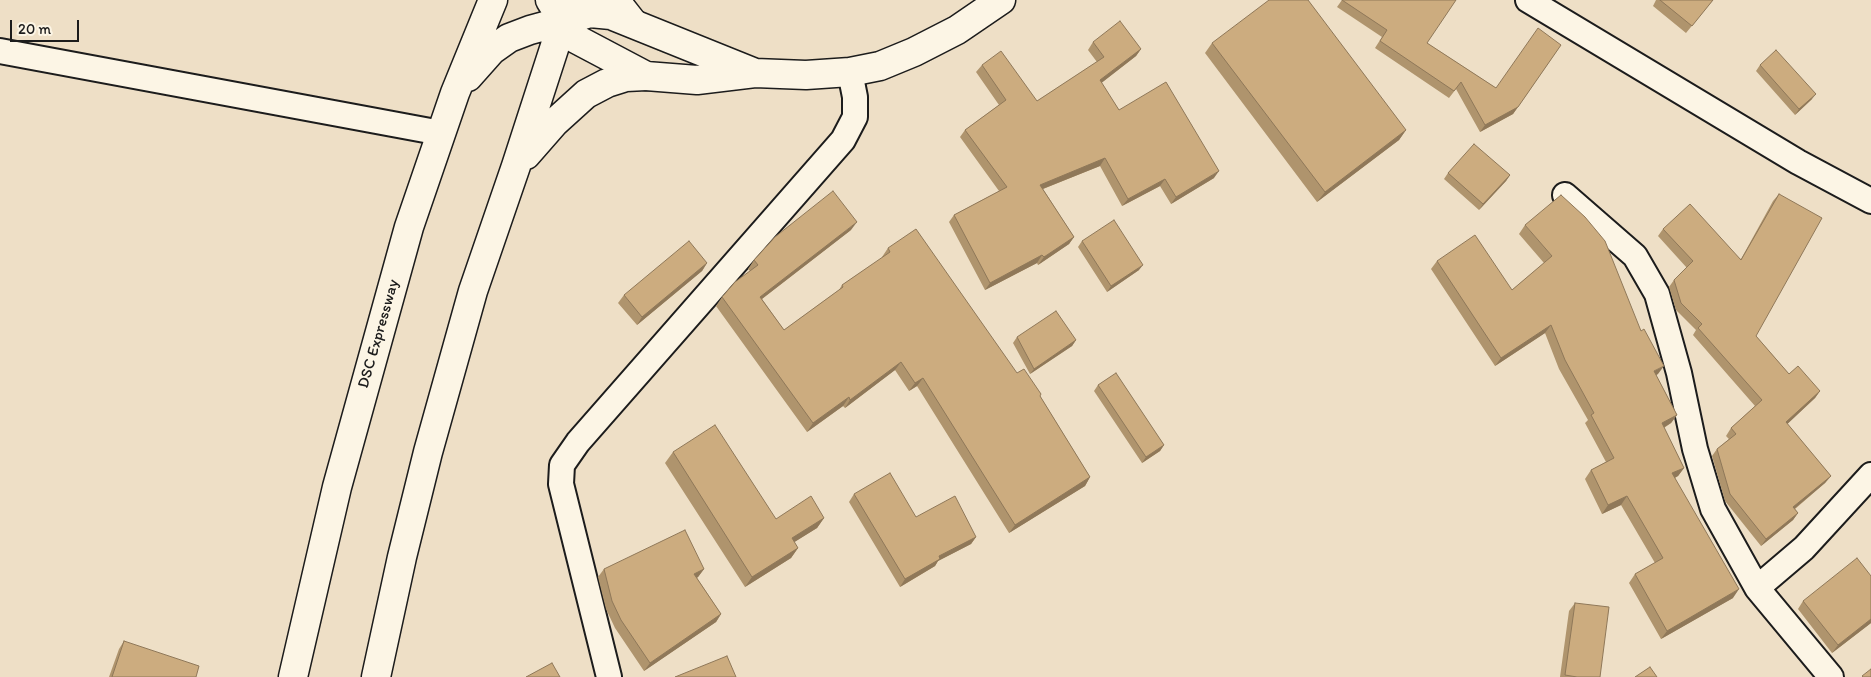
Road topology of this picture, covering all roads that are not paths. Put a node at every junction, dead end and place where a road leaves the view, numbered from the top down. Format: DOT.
graph roads {
  1 [pos="493,0"];
  2 [pos="615,0"];
  3 [pos="1001,0"];
  4 [pos="1528,0"];
  5 [pos="562,7"];
  6 [pos="633,23"];
  7 [pos="0,51"];
  8 [pos="850,72"];
  9 [pos="754,73"];
  10 [pos="646,76"];
  11 [pos="455,93"];
  12 [pos="441,133"];
  13 [pos="516,166"];
  14 [pos="1565,195"];
  15 [pos="1871,201"];
  16 [pos="1871,475"];
  17 [pos="1757,588"];
  18 [pos="293,677"];
  19 [pos="376,677"];
  20 [pos="609,677"];
  21 [pos="1831,677"];
  1 -- 11 [label="main road, DSC Expressway"];
  2 -- 6 [label="main road"];
  3 -- 8 [label="main road"];
  4 -- 15 [label="street"];
  5 -- 6 [label="main road"];
  5 -- 10 [label="main road"];
  5 -- 11 [label="main road"];
  5 -- 13 [label="main road"];
  6 -- 9 [label="main road"];
  7 -- 12 [label="street"];
  8 -- 9 [label="main road"];
  8 -- 20 [label="street"];
  9 -- 10 [label="main road"];
  10 -- 13 [label="main road"];
  11 -- 12 [label="main road, DSC Expressway"];
  12 -- 18 [label="main road, DSC Expressway"];
  13 -- 19 [label="main road"];
  14 -- 17 [label="street"];
  16 -- 17 [label="street"];
  17 -- 21 [label="street"];
}
